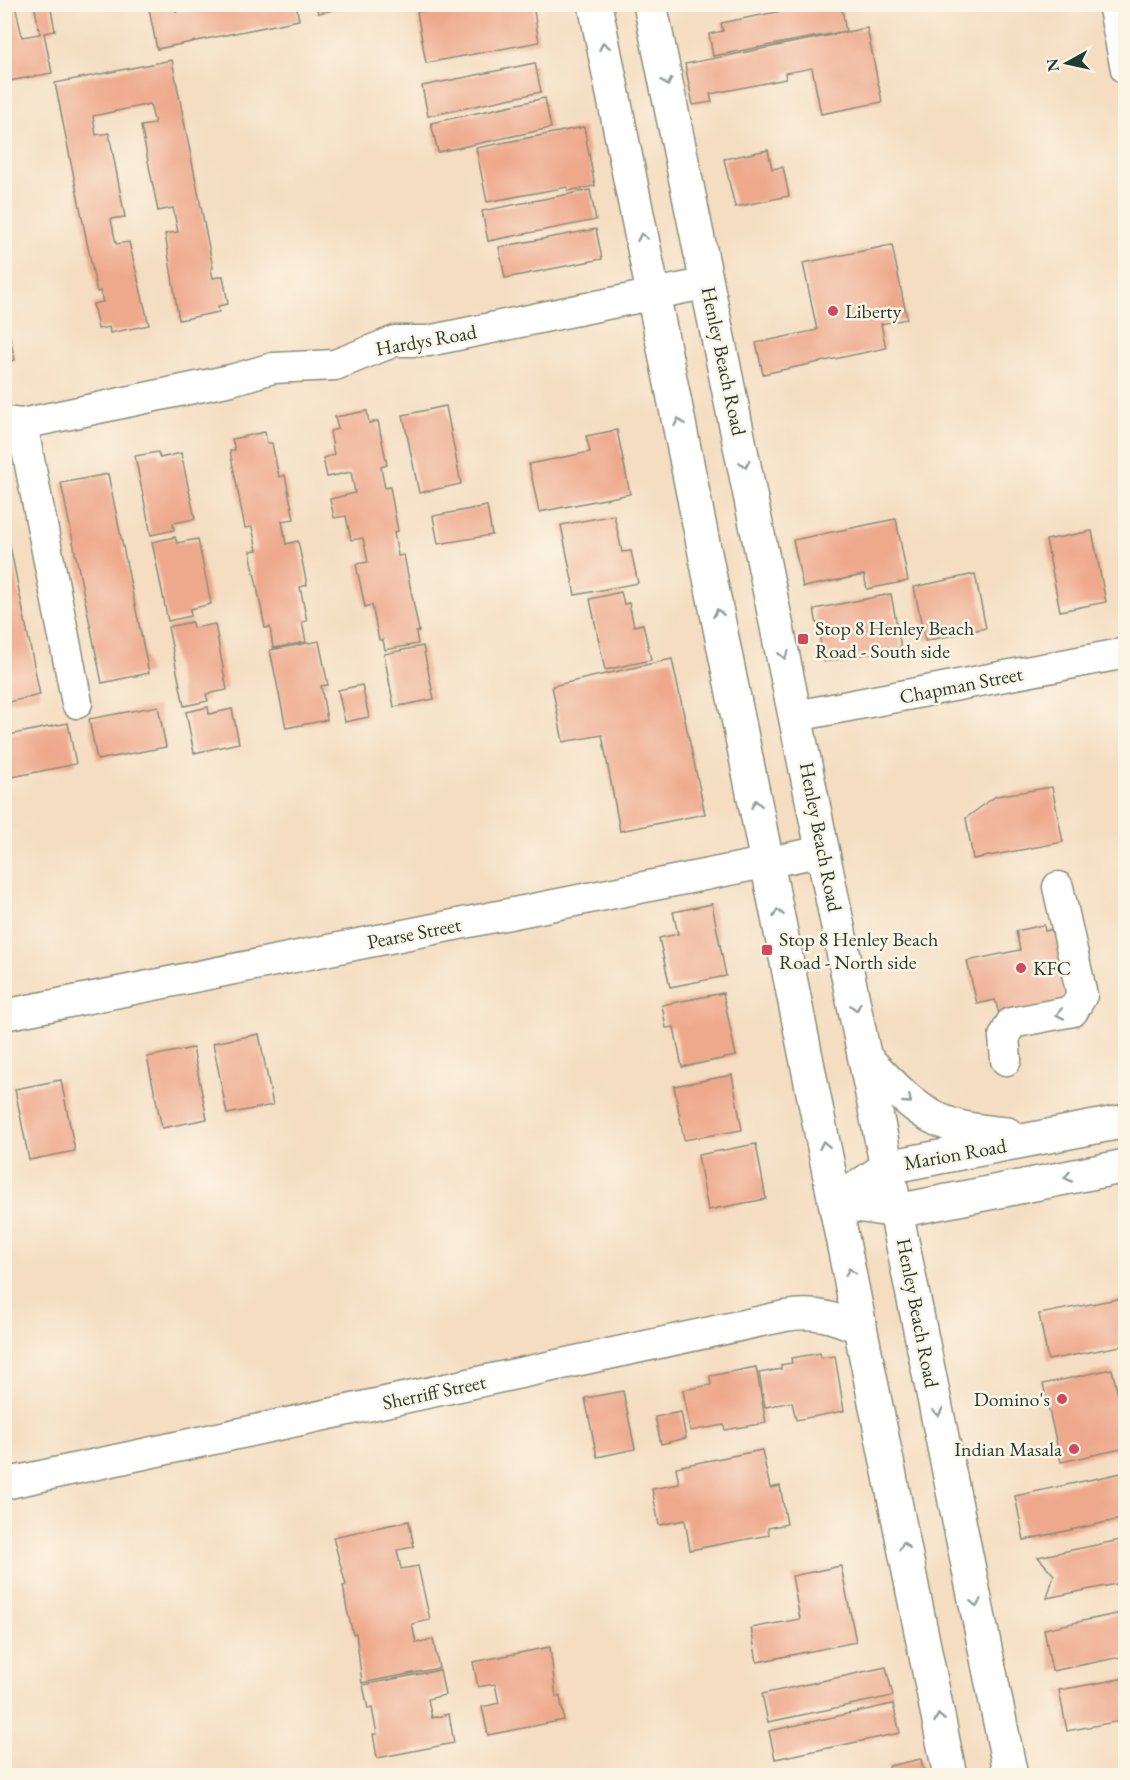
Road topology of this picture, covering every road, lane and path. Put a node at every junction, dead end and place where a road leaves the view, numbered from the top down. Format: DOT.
graph roads {
  1 [pos="596,4"];
  2 [pos="651,4"];
  3 [pos="1113,4"];
  4 [pos="1125,69"];
  5 [pos="708,283"];
  6 [pos="654,294"];
  7 [pos="13,423"];
  8 [pos="1125,653"];
  9 [pos="76,703"];
  10 [pos="796,716"];
  11 [pos="824,851"];
  12 [pos="768,861"];
  13 [pos="1058,887"];
  14 [pos="4,1015"];
  15 [pos="866,1059"];
  16 [pos="1006,1060"];
  17 [pos="1125,1121"];
  18 [pos="1054,1137"];
  19 [pos="1125,1166"];
  20 [pos="888,1167"];
  21 [pos="836,1202"];
  22 [pos="897,1211"];
  23 [pos="861,1329"];
  24 [pos="4,1484"];
  25 [pos="950,1776"];
  26 [pos="1011,1776"];
  6 -- 1 [label="main road, one-way"];
  2 -- 5 [label="main road, Henley Beach Road, one-way"];
  3 -- 4 [label="street"];
  5 -- 6 [label="street, Hardys Road"];
  5 -- 10 [label="main road, Henley Beach Road, one-way"];
  6 -- 7 [label="street, Hardys Road"];
  12 -- 6 [label="main road, one-way"];
  7 -- 9 [label="street"];
  8 -- 10 [label="street, Chapman Street"];
  10 -- 11 [label="main road, Henley Beach Road"];
  11 -- 12 [label="street, Pearse Street"];
  11 -- 15 [label="main road, Henley Beach Road, one-way"];
  12 -- 14 [label="street, Pearse Street"];
  21 -- 12 [label="main road, one-way"];
  13 -- 16 [label="street, one-way"];
  15 -- 18 [label="main road, one-way"];
  15 -- 20 [label="main road, Henley Beach Road"];
  17 -- 18 [label="main road, Marion Road"];
  18 -- 20 [label="main road, Marion Road"];
  19 -- 22 [label="main road, one-way"];
  20 -- 21 [label="main road, Marion Road"];
  20 -- 22 [label="main road, Henley Beach Road"];
  21 -- 22 [label="main road"];
  23 -- 21 [label="main road, one-way"];
  22 -- 26 [label="main road, Henley Beach Road, one-way"];
  23 -- 24 [label="street, Sherriff Street"];
  25 -- 23 [label="main road, one-way"];
}
